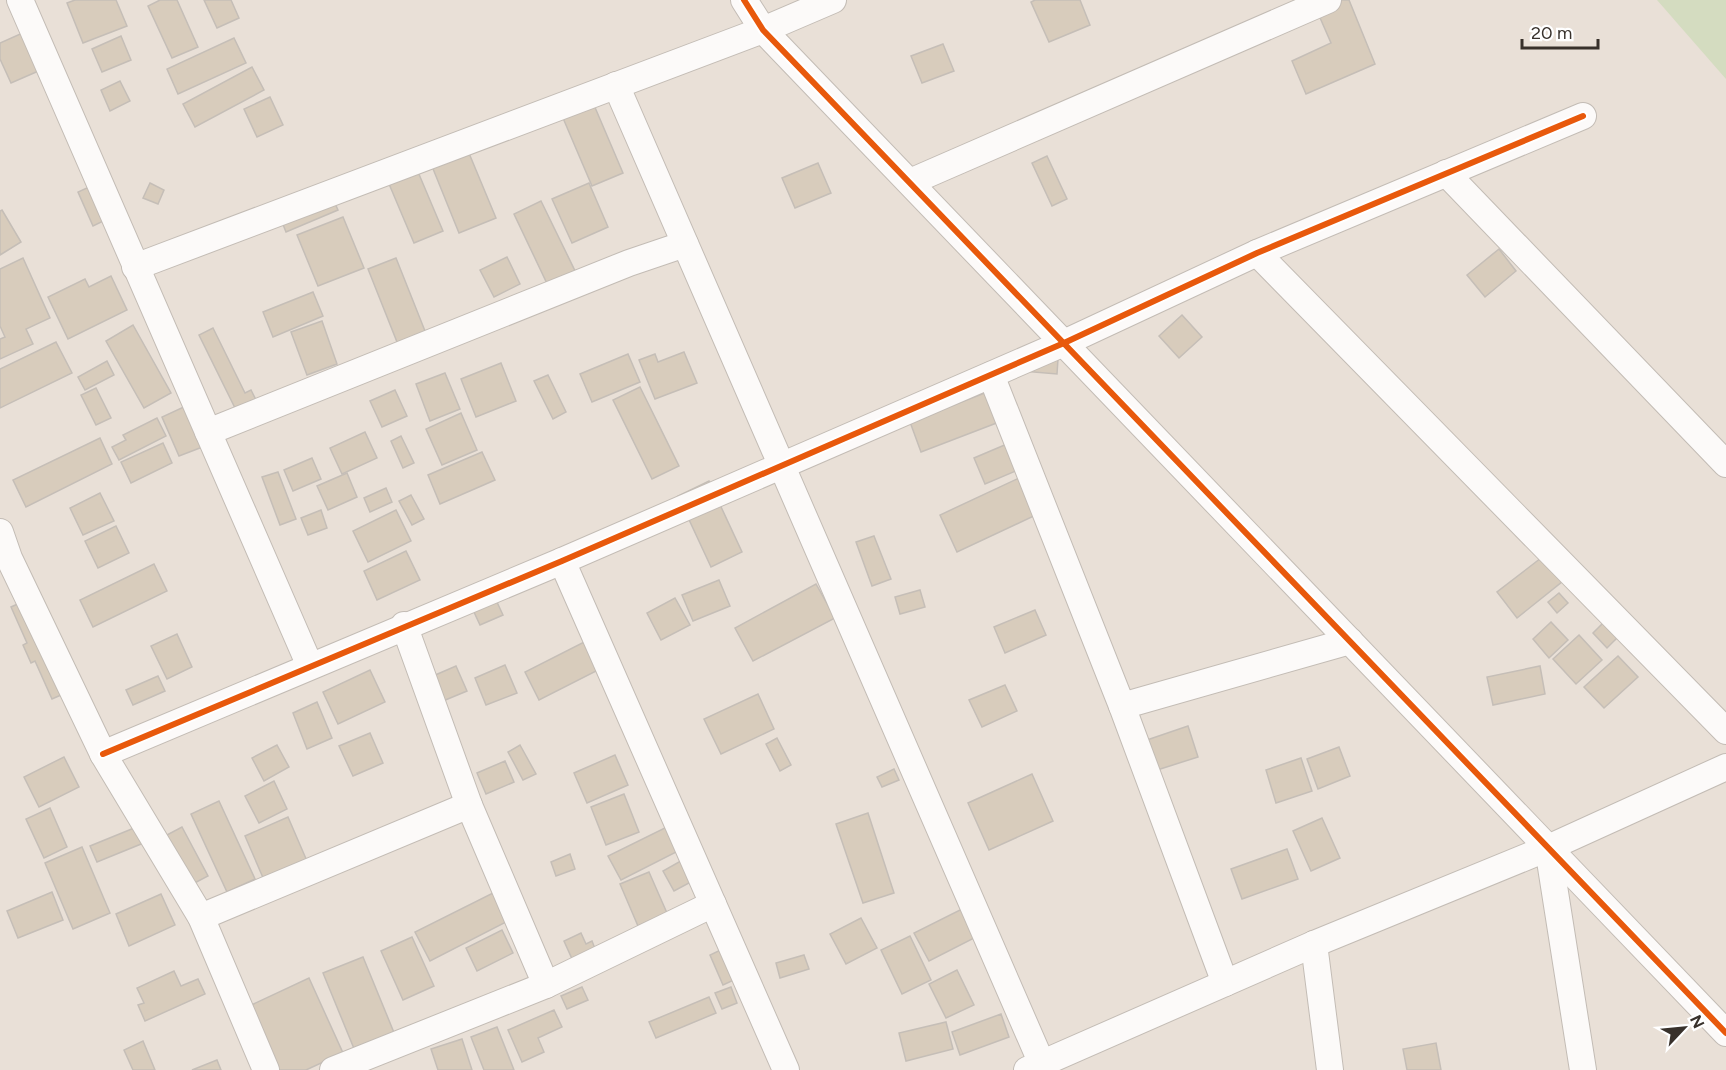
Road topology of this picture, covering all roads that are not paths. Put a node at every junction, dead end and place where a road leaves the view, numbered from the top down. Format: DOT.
graph roads {
  1 [pos="20,0"];
  2 [pos="744,0"];
  3 [pos="833,0"];
  4 [pos="1328,0"];
  5 [pos="763,30"];
  6 [pos="616,85"];
  7 [pos="1583,116"];
  8 [pos="1446,173"];
  9 [pos="910,182"];
  10 [pos="685,244"];
  11 [pos="1257,253"];
  12 [pos="135,267"];
  13 [pos="1064,343"];
  14 [pos="991,375"];
  15 [pos="208,432"];
  16 [pos="1726,464"];
  17 [pos="781,465"];
  18 [pos="0,532"];
  19 [pos="5,560"];
  20 [pos="562,561"];
  21 [pos="404,625"];
  22 [pos="1350,641"];
  23 [pos="310,666"];
  24 [pos="1122,706"];
  25 [pos="1726,731"];
  26 [pos="103,754"];
  27 [pos="1726,767"];
  28 [pos="469,805"];
  29 [pos="1548,848"];
  30 [pos="713,904"];
  31 [pos="201,917"];
  32 [pos="1314,944"];
  33 [pos="1224,983"];
  34 [pos="546,985"];
  35 [pos="1726,1033"];
  36 [pos="1034,1067"];
  37 [pos="266,1070"];
  38 [pos="333,1070"];
  39 [pos="786,1070"];
  40 [pos="1330,1070"];
  41 [pos="1583,1070"];
  1 -- 12 [label="street"];
  2 -- 5 [label="street"];
  3 -- 5 [label="street"];
  4 -- 9 [label="street"];
  5 -- 6 [label="street"];
  5 -- 9 [label="street"];
  6 -- 10 [label="street"];
  6 -- 12 [label="street"];
  7 -- 8 [label="street"];
  8 -- 11 [label="street"];
  8 -- 16 [label="street"];
  9 -- 13 [label="street"];
  10 -- 15 [label="street"];
  10 -- 17 [label="street"];
  11 -- 13 [label="street"];
  11 -- 25 [label="street"];
  12 -- 15 [label="street"];
  13 -- 14 [label="street"];
  13 -- 22 [label="street"];
  14 -- 17 [label="street"];
  14 -- 24 [label="street"];
  15 -- 23 [label="street"];
  17 -- 20 [label="street"];
  17 -- 36 [label="street"];
  18 -- 19 [label="street"];
  19 -- 26 [label="street"];
  20 -- 21 [label="street"];
  20 -- 30 [label="street"];
  21 -- 23 [label="street"];
  21 -- 28 [label="street"];
  22 -- 24 [label="street"];
  22 -- 29 [label="street"];
  23 -- 26 [label="street"];
  24 -- 33 [label="street"];
  26 -- 31 [label="street"];
  27 -- 29 [label="street"];
  28 -- 31 [label="street"];
  28 -- 34 [label="street"];
  29 -- 32 [label="street"];
  29 -- 35 [label="street"];
  29 -- 41 [label="street"];
  30 -- 34 [label="street"];
  30 -- 39 [label="street"];
  31 -- 37 [label="street"];
  32 -- 33 [label="street"];
  32 -- 40 [label="street"];
  33 -- 36 [label="street"];
  34 -- 38 [label="street"];
}
